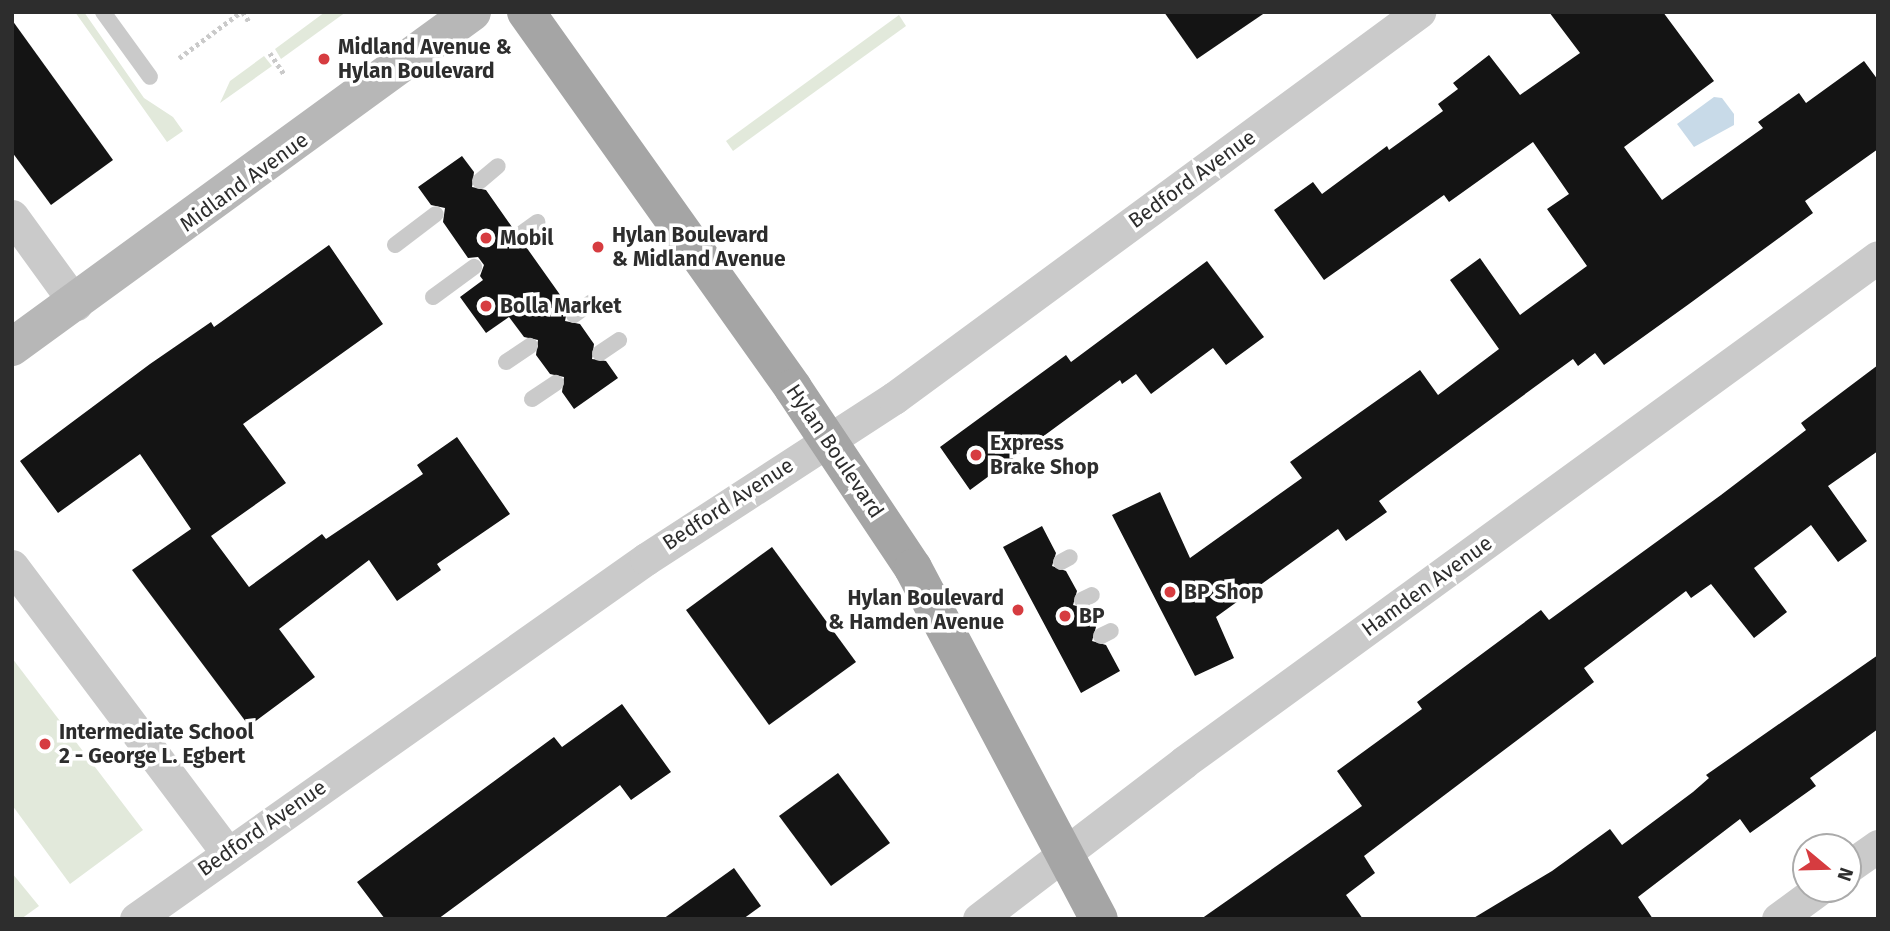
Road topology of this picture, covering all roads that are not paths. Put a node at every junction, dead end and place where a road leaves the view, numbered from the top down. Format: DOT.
graph roads {
  1 [pos="103,12"];
  2 [pos="472,12"];
  3 [pos="526,12"];
  4 [pos="1419,12"];
  5 [pos="150,77"];
  6 [pos="498,166"];
  7 [pos="480,181"];
  8 [pos="436,214"];
  9 [pos="12,216"];
  10 [pos="537,222"];
  11 [pos="518,236"];
  12 [pos="396,245"];
  13 [pos="1878,257"];
  14 [pos="474,267"];
  15 [pos="433,297"];
  16 [pos="592,302"];
  17 [pos="76,304"];
  18 [pos="574,314"];
  19 [pos="619,340"];
  20 [pos="530,346"];
  21 [pos="12,347"];
  22 [pos="600,353"];
  23 [pos="506,362"];
  24 [pos="556,383"];
  25 [pos="532,399"];
  26 [pos="827,440"];
  27 [pos="12,566"];
  28 [pos="1878,846"];
  29 [pos="227,852"];
  30 [pos="1066,853"];
  31 [pos="1862,857"];
  32 [pos="1800,903"];
  33 [pos="136,919"];
  34 [pos="979,919"];
  35 [pos="1099,919"];
  36 [pos="1778,919"];
  1 -- 5 [label="lane"];
  2 -- 17 [label="main road, Midland Avenue"];
  3 -- 26 [label="main road, Hylan Boulevard"];
  4 -- 26 [label="street, Bedford Avenue"];
  6 -- 7 [label="lane"];
  8 -- 12 [label="lane"];
  9 -- 17 [label="street"];
  10 -- 11 [label="lane"];
  13 -- 30 [label="street, Hamden Avenue"];
  14 -- 15 [label="lane"];
  16 -- 18 [label="lane"];
  17 -- 21 [label="main road, Midland Avenue"];
  19 -- 22 [label="lane"];
  20 -- 23 [label="lane"];
  24 -- 25 [label="lane"];
  26 -- 29 [label="street, Bedford Avenue"];
  26 -- 30 [label="main road, Hylan Boulevard"];
  27 -- 29 [label="street"];
  28 -- 31 [label="street"];
  29 -- 33 [label="street, Bedford Avenue"];
  30 -- 34 [label="street, Hamden Avenue"];
  30 -- 35 [label="main road, Hylan Boulevard"];
  32 -- 36 [label="street"];
}
